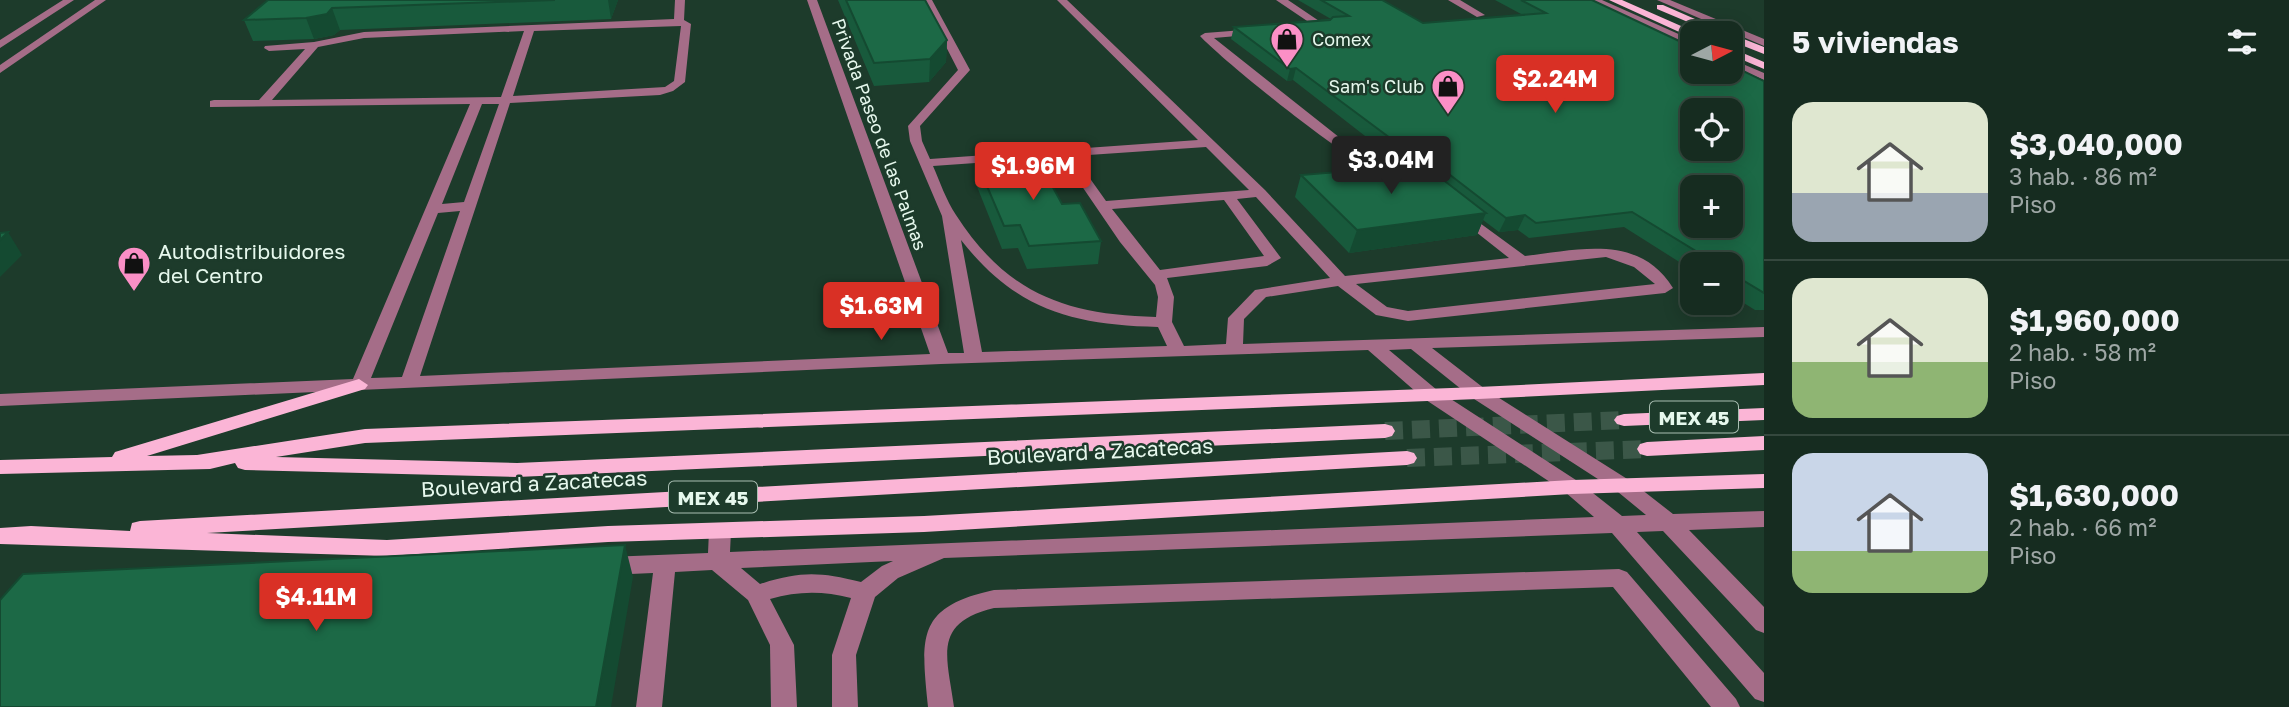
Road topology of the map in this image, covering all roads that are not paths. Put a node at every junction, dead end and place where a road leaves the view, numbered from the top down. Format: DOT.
graph roads {
  1 [pos="69,0"];
  2 [pos="101,0"];
  3 [pos="680,0"];
  4 [pos="812,0"];
  5 [pos="927,0"];
  6 [pos="1062,0"];
  7 [pos="1281,0"];
  8 [pos="1453,0"];
  9 [pos="1594,0"];
  10 [pos="1607,0"];
  11 [pos="1619,2"];
  12 [pos="1658,2"];
  13 [pos="1480,15"];
  14 [pos="1697,21"];
  15 [pos="679,22"];
  16 [pos="530,29"];
  17 [pos="1296,29"];
  18 [pos="1680,29"];
  19 [pos="1270,31"];
  20 [pos="1680,39"];
  21 [pos="1743,42"];
  22 [pos="1764,43"];
  23 [pos="0,45"];
  24 [pos="314,45"];
  25 [pos="269,48"];
  26 [pos="1764,51"];
  27 [pos="1743,56"];
  28 [pos="1764,66"];
  29 [pos="1743,67"];
  30 [pos="0,70"];
  31 [pos="1764,77"];
  32 [pos="478,100"];
  33 [pos="504,100"];
  34 [pos="262,103"];
  35 [pos="214,104"];
  36 [pos="1209,143"];
  37 [pos="1066,154"];
  38 [pos="925,163"];
  39 [pos="1416,177"];
  40 [pos="1260,193"];
  41 [pos="1228,196"];
  42 [pos="1448,202"];
  43 [pos="469,206"];
  44 [pos="1101,206"];
  45 [pos="433,209"];
  46 [pos="949,216"];
  47 [pos="1522,261"];
  48 [pos="1157,275"];
  49 [pos="1341,281"];
  50 [pos="1164,323"];
  51 [pos="1764,332"];
  52 [pos="1416,344"];
  53 [pos="1374,346"];
  54 [pos="1234,350"];
  55 [pos="1178,351"];
  56 [pos="974,358"];
  57 [pos="941,359"];
  58 [pos="1764,379"];
  59 [pos="409,382"];
  60 [pos="359,385"];
  61 [pos="1478,393"];
  62 [pos="1430,394"];
  63 [pos="0,400"];
  64 [pos="1764,414"];
  65 [pos="1624,420"];
  66 [pos="1385,431"];
  67 [pos="1764,443"];
  68 [pos="1647,449"];
  69 [pos="1407,458"];
  70 [pos="198,462"];
  71 [pos="103,463"];
  72 [pos="0,467"];
  73 [pos="1764,481"];
  74 [pos="1572,487"];
  75 [pos="1625,487"];
  76 [pos="1764,519"];
  77 [pos="1669,523"];
  78 [pos="1619,526"];
  79 [pos="720,531"];
  80 [pos="10,536"];
  81 [pos="360,547"];
  82 [pos="943,550"];
  83 [pos="718,562"];
  84 [pos="665,564"];
  85 [pos="581,567"];
  86 [pos="350,568"];
  87 [pos="865,592"];
  88 [pos="756,594"];
  89 [pos="1764,622"];
  90 [pos="1764,691"];
  91 [pos="649,707"];
  92 [pos="784,707"];
  93 [pos="845,707"];
  94 [pos="941,707"];
  95 [pos="1727,707"];
  1 -- 23 [label="street"];
  2 -- 30 [label="street"];
  3 -- 15 [label="street"];
  4 -- 57 [label="street, Privada Paseo de las Palmas"];
  5 -- 38 [label="street"];
  6 -- 36 [label="street"];
  7 -- 17 [label="street"];
  8 -- 13 [label="street"];
  9 -- 20 [label="street"];
  10 -- 11 [label="main road"];
  11 -- 18 [label="main road"];
  12 -- 14 [label="main road"];
  12 -- 22 [label="street"];
  15 -- 16 [label="street"];
  15 -- 33 [label="street"];
  16 -- 24 [label="street"];
  16 -- 33 [label="street"];
  19 -- 39 [label="street"];
  21 -- 26 [label="main road"];
  24 -- 25 [label="street"];
  24 -- 34 [label="street"];
  27 -- 28 [label="main road"];
  29 -- 31 [label="street"];
  32 -- 33 [label="street"];
  32 -- 34 [label="street"];
  32 -- 45 [label="street"];
  33 -- 43 [label="street"];
  34 -- 35 [label="street"];
  36 -- 37 [label="street"];
  36 -- 40 [label="street"];
  37 -- 38 [label="street"];
  37 -- 44 [label="street"];
  38 -- 46 [label="street"];
  40 -- 41 [label="street"];
  40 -- 49 [label="street"];
  41 -- 44 [label="street"];
  41 -- 48 [label="street"];
  42 -- 47 [label="street"];
  43 -- 45 [label="street"];
  43 -- 59 [label="street"];
  44 -- 48 [label="street"];
  45 -- 60 [label="street"];
  46 -- 50 [label="street"];
  46 -- 56 [label="street"];
  47 -- 49 [label="street"];
  47 -- 49 [label="street"];
  48 -- 50 [label="street"];
  49 -- 54 [label="street"];
  50 -- 55 [label="street"];
  51 -- 52 [label="street"];
  52 -- 53 [label="street"];
  52 -- 61 [label="street"];
  53 -- 54 [label="street"];
  53 -- 62 [label="street"];
  54 -- 55 [label="street"];
  55 -- 56 [label="street"];
  56 -- 57 [label="street"];
  57 -- 59 [label="street"];
  58 -- 61 [label="main road"];
  59 -- 60 [label="street"];
  60 -- 63 [label="street"];
  60 -- 71 [label="main road"];
  61 -- 62 [label="main road"];
  61 -- 75 [label="street"];
  62 -- 70 [label="main road"];
  62 -- 74 [label="street"];
  64 -- 65 [label="main road, MEX 45"];
  66 -- 70 [label="main road, Boulevard a Zacatecas / MEX 45"];
  67 -- 68 [label="main road, MEX 45"];
  69 -- 80 [label="main road, Boulevard a Zacatecas / MEX 45"];
  70 -- 71 [label="main road, Boulevard a Zacatecas / MEX 45"];
  71 -- 72 [label="main road, Boulevard a Zacatecas / MEX 45"];
  73 -- 75 [label="main road"];
  74 -- 75 [label="main road"];
  74 -- 78 [label="street"];
  74 -- 79 [label="main road"];
  75 -- 77 [label="street"];
  76 -- 77 [label="street"];
  77 -- 78 [label="street"];
  77 -- 89 [label="street"];
  78 -- 82 [label="street"];
  78 -- 90 [label="street"];
  79 -- 81 [label="main road"];
  79 -- 83 [label="street"];
  80 -- 81 [label="main road"];
  81 -- 86 [label="main road"];
  82 -- 83 [label="street"];
  82 -- 87 [label="street"];
  83 -- 84 [label="street"];
  83 -- 88 [label="street"];
  84 -- 85 [label="street"];
  84 -- 91 [label="street"];
  87 -- 88 [label="street"];
  87 -- 93 [label="street"];
  88 -- 92 [label="street"];
  94 -- 95 [label="street"];
}
